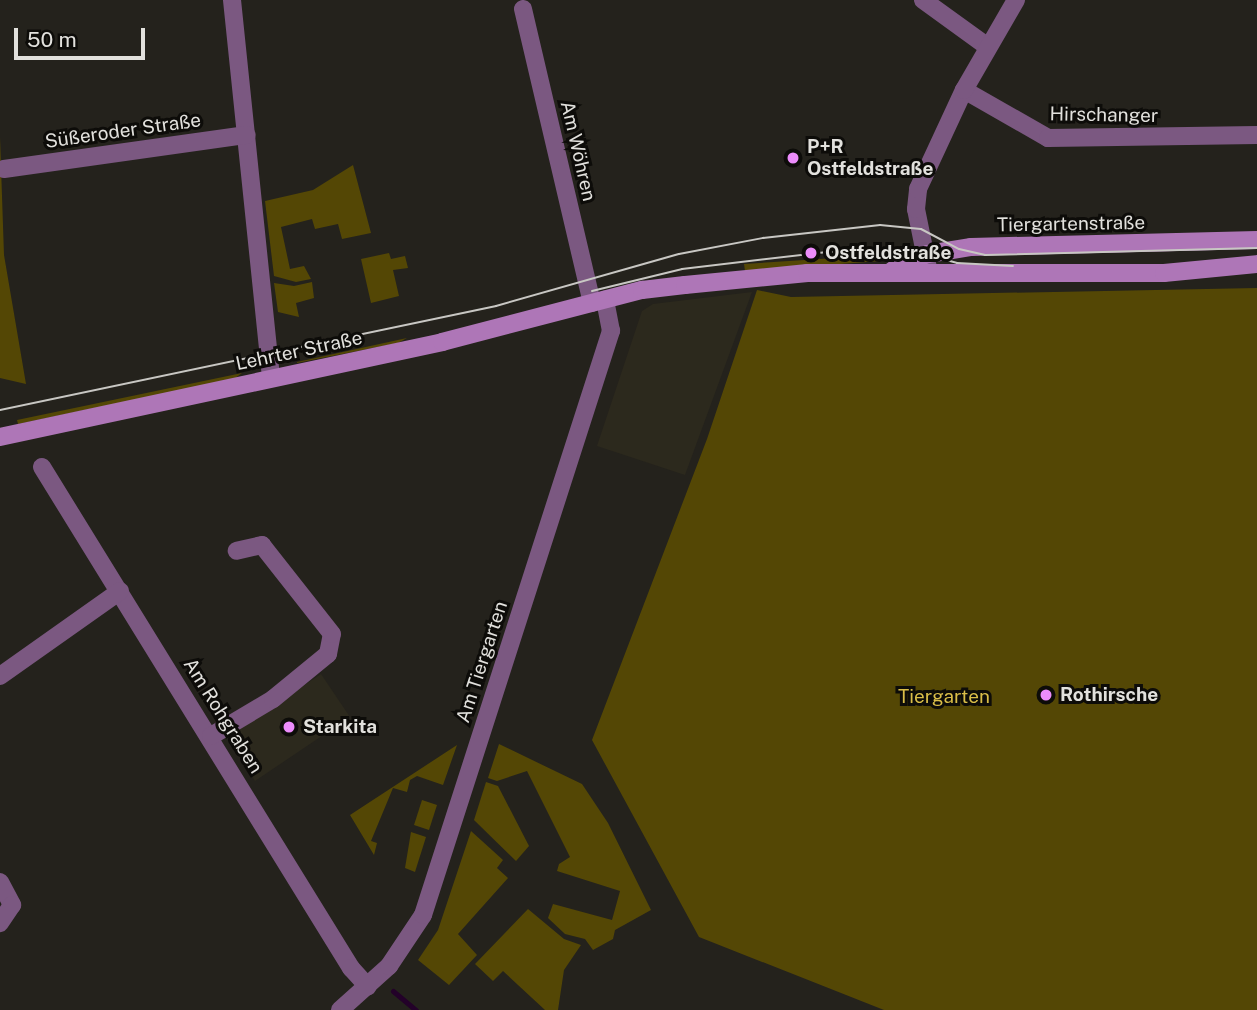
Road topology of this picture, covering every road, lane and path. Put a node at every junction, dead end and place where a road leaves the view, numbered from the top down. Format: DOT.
graph roads {
  1 [pos="232,0"];
  2 [pos="923,0"];
  3 [pos="1016,0"];
  4 [pos="523,9"];
  5 [pos="988,47"];
  6 [pos="964,90"];
  7 [pos="247,135"];
  8 [pos="1257,135"];
  9 [pos="4,169"];
  10 [pos="1257,240"];
  11 [pos="928,254"];
  12 [pos="1257,264"];
  13 [pos="890,271"];
  14 [pos="928,274"];
  15 [pos="598,302"];
  16 [pos="271,378"];
  17 [pos="0,437"];
  18 [pos="42,467"];
  19 [pos="237,551"];
  20 [pos="120,591"];
  21 [pos="0,676"];
  22 [pos="211,736"];
  23 [pos="0,882"];
  24 [pos="0,923"];
  25 [pos="368,987"];
  26 [pos="341,1010"];
  1 -- 7 [label="street"];
  2 -- 5 [label="street"];
  3 -- 5 [label="street"];
  4 -- 15 [label="street, Am Wöhren"];
  5 -- 6 [label="street"];
  6 -- 8 [label="street, Hirschanger"];
  6 -- 11 [label="street"];
  7 -- 9 [label="street, Süßeroder Straße"];
  7 -- 16 [label="street"];
  10 -- 11 [label="main road, Tiergartenstraße"];
  11 -- 13 [label="main road, Tiergartenstraße"];
  11 -- 14 [label="street"];
  12 -- 14 [label="main road, Tiergartenstraße"];
  13 -- 14 [label="main road, Tiergartenstraße"];
  13 -- 15 [label="main road, Tiergartenstraße"];
  15 -- 16 [label="main road, Lehrter Straße"];
  15 -- 25 [label="street, Am Tiergarten"];
  16 -- 17 [label="main road, Lehrter Straße"];
  18 -- 20 [label="street, Am Rohgraben"];
  19 -- 22 [label="street"];
  20 -- 21 [label="street"];
  20 -- 22 [label="street, Am Rohgraben"];
  22 -- 25 [label="street, Am Rohgraben"];
  23 -- 24 [label="street"];
  25 -- 26 [label="street, Am Tiergarten"];
}
